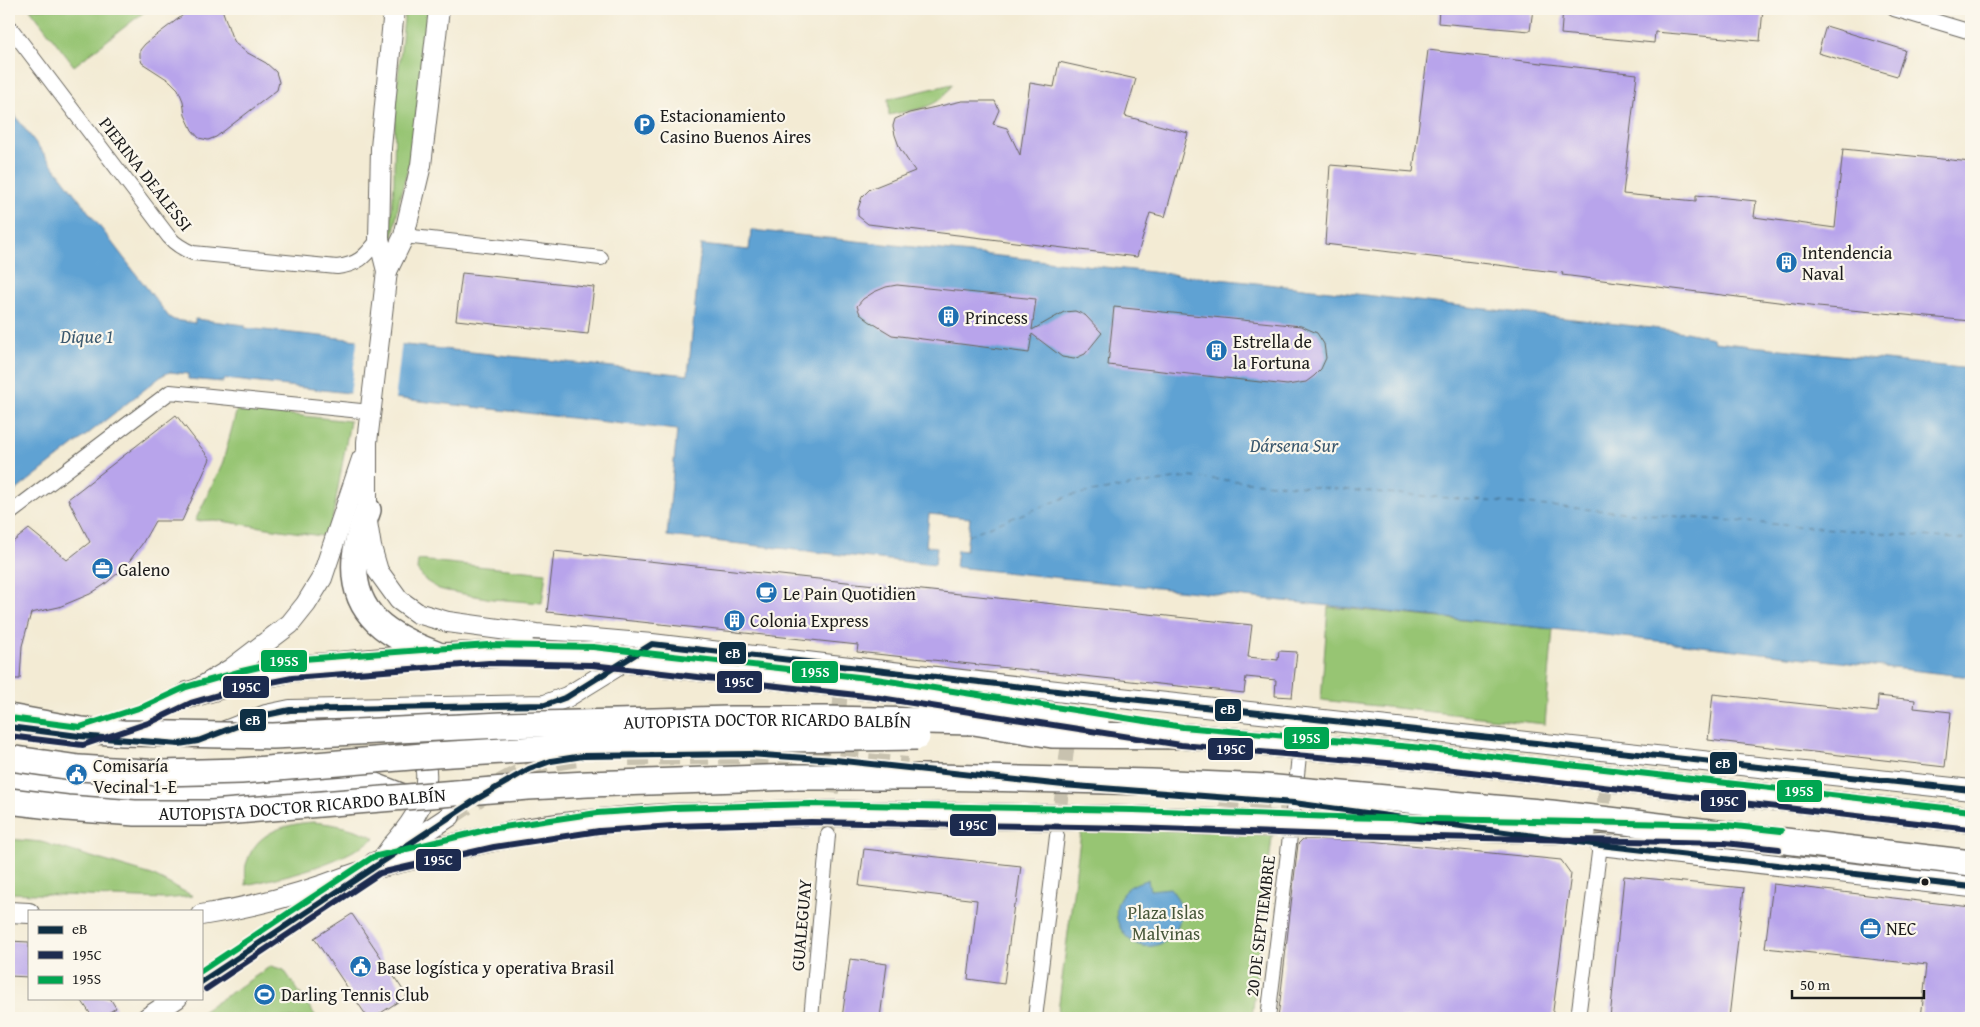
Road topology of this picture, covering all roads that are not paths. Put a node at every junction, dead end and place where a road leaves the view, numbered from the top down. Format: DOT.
graph roads {
  1 [pos="394,9"];
  2 [pos="438,9"];
  3 [pos="1894,9"];
  4 [pos="9,26"];
  5 [pos="1971,32"];
  6 [pos="404,236"];
  7 [pos="379,239"];
  8 [pos="601,258"];
  9 [pos="387,281"];
  10 [pos="371,406"];
  11 [pos="367,442"];
  12 [pos="368,510"];
  13 [pos="9,514"];
  14 [pos="652,644"];
  15 [pos="441,656"];
  16 [pos="188,695"];
  17 [pos="372,709"];
  18 [pos="9,717"];
  19 [pos="1302,718"];
  20 [pos="9,727"];
  21 [pos="1052,735"];
  22 [pos="81,736"];
  23 [pos="1182,736"];
  24 [pos="9,758"];
  25 [pos="9,781"];
  26 [pos="1971,790"];
  27 [pos="403,797"];
  28 [pos="9,801"];
  29 [pos="450,816"];
  30 [pos="1971,820"];
  31 [pos="1726,834"];
  32 [pos="828,835"];
  33 [pos="1057,836"];
  34 [pos="1600,845"];
  35 [pos="1971,863"];
  36 [pos="376,866"];
  37 [pos="1971,888"];
  38 [pos="9,912"];
  39 [pos="28,913"];
  40 [pos="202,916"];
  41 [pos="202,981"];
  42 [pos="174,1000"];
  43 [pos="147,1018"];
  44 [pos="811,1018"];
  45 [pos="1035,1018"];
  46 [pos="1268,1018"];
  47 [pos="1578,1018"];
  1 -- 7 [label="main road"];
  2 -- 6 [label="main road"];
  3 -- 5 [label="street"];
  4 -- 7 [label="street, PIERINA DEALESSI"];
  6 -- 8 [label="street"];
  6 -- 9 [label="main road"];
  7 -- 9 [label="main road"];
  9 -- 10 [label="main road"];
  10 -- 11 [label="main road"];
  10 -- 13 [label="street"];
  11 -- 12 [label="main road"];
  11 -- 16 [label="main road"];
  12 -- 14 [label="main road"];
  12 -- 15 [label="highway"];
  14 -- 17 [label="main road"];
  14 -- 19 [label="main road"];
  15 -- 16 [label="highway"];
  15 -- 23 [label="highway, bridge"];
  16 -- 22 [label="main road"];
  17 -- 22 [label="main road"];
  17 -- 36 [label="main road"];
  18 -- 21 [label="highway, AUTOPISTA DOCTOR RICARDO BALBÍN, bridge"];
  19 -- 26 [label="main road"];
  19 -- 46 [label="street, 20 DE SEPTIEMBRE"];
  20 -- 22 [label="main road"];
  21 -- 23 [label="highway, AUTOPISTA DOCTOR RICARDO BALBÍN, bridge"];
  21 -- 24 [label="highway, bridge"];
  23 -- 30 [label="highway, AUTOPISTA DOCTOR RICARDO BALBÍN, bridge"];
  25 -- 27 [label="highway"];
  27 -- 28 [label="highway, AUTOPISTA DOCTOR RICARDO BALBÍN, bridge"];
  27 -- 31 [label="highway, AUTOPISTA DOCTOR RICARDO BALBÍN, bridge"];
  29 -- 36 [label="main road"];
  31 -- 35 [label="highway, AUTOPISTA DOCTOR RICARDO BALBÍN"];
  31 -- 36 [label="highway, bridge"];
  32 -- 44 [label="street, GUALEGUAY"];
  33 -- 45 [label="street"];
  34 -- 37 [label="main road"];
  34 -- 47 [label="street"];
  36 -- 40 [label="main road"];
  36 -- 41 [label="main road"];
  38 -- 39 [label="main road"];
  42 -- 43 [label="main road"];
}
